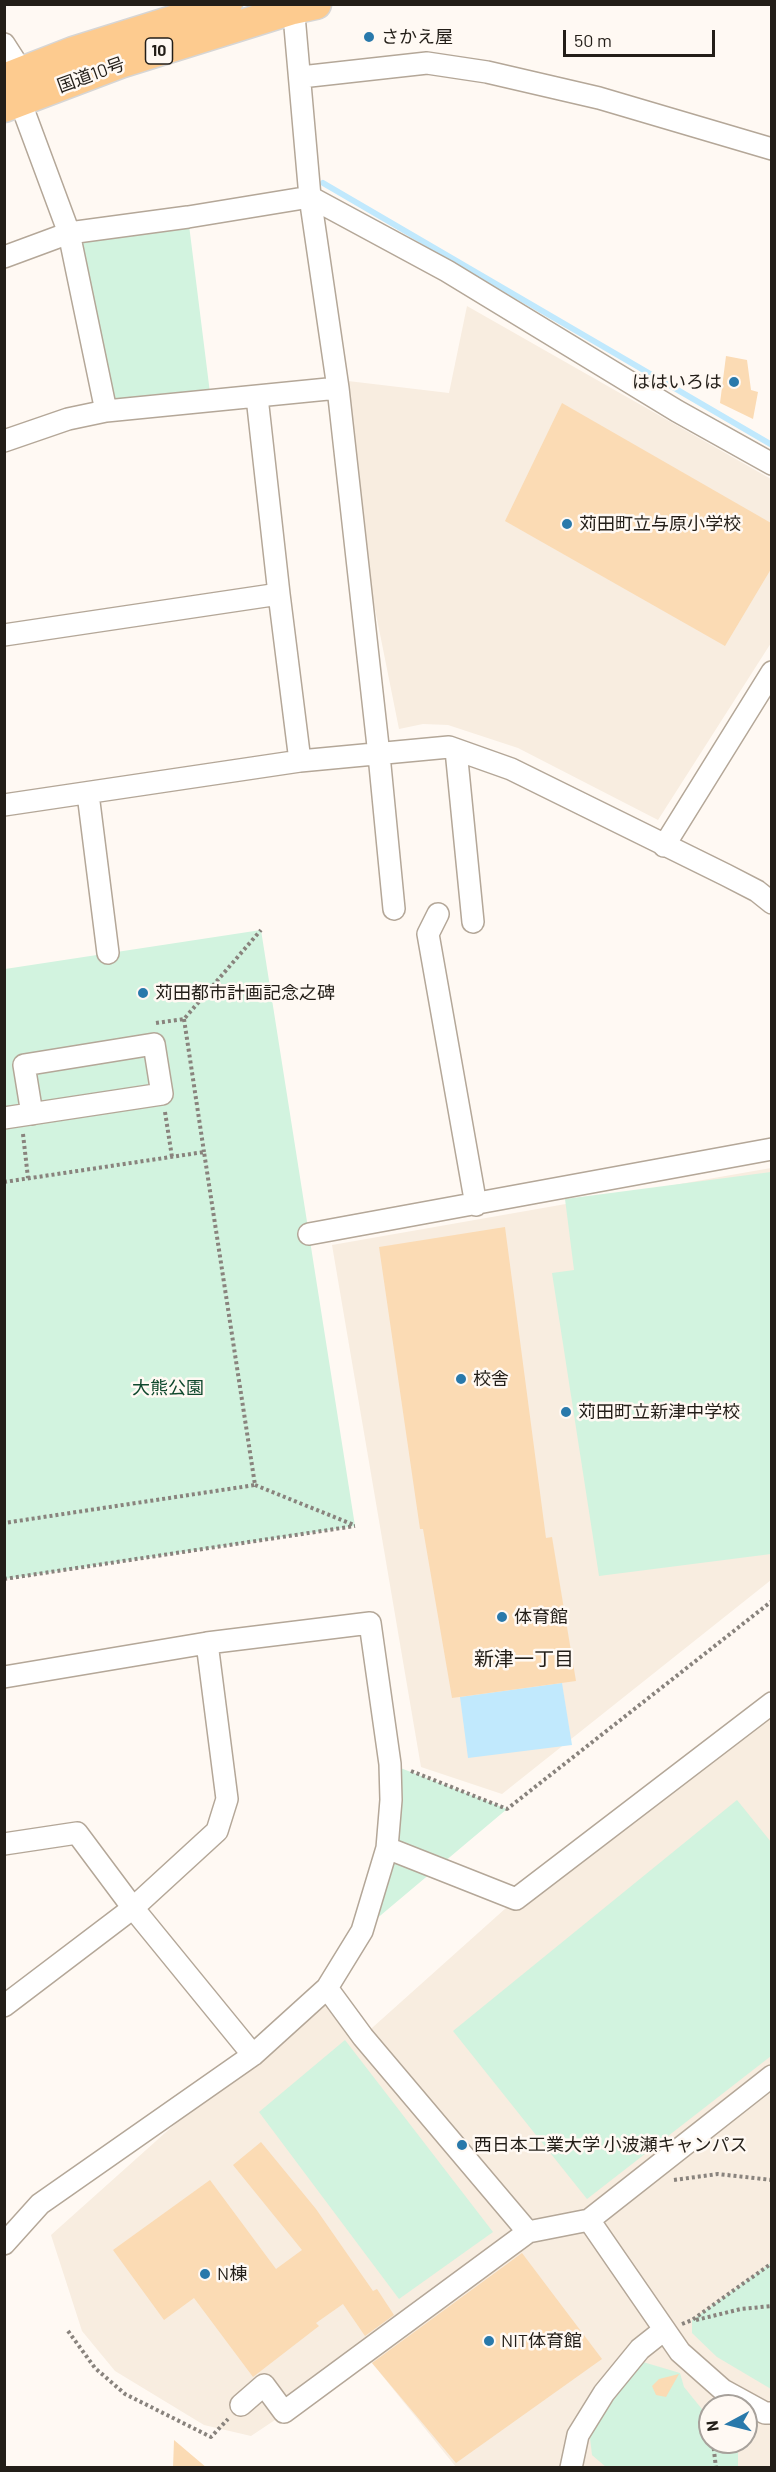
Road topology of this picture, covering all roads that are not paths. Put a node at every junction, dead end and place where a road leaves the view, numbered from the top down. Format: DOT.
graph roads {
  1 [pos="227,4"];
  2 [pos="301,6"];
  3 [pos="4,44"];
  4 [pos="301,77"];
  5 [pos="13,90"];
  6 [pos="771,149"];
  7 [pos="310,197"];
  8 [pos="69,233"];
  9 [pos="4,257"];
  10 [pos="338,388"];
  11 [pos="257,397"];
  12 [pos="106,411"];
  13 [pos="4,441"];
  14 [pos="771,464"];
  15 [pos="279,594"];
  16 [pos="4,635"];
  17 [pos="769,683"];
  18 [pos="456,750"];
  19 [pos="379,755"];
  20 [pos="300,761"];
  21 [pos="88,794"];
  22 [pos="4,805"];
  23 [pos="664,846"];
  24 [pos="771,903"];
  25 [pos="394,909"];
  26 [pos="438,914"];
  27 [pos="474,922"];
  28 [pos="108,953"];
  29 [pos="19,1119"];
  30 [pos="771,1149"];
  31 [pos="476,1205"];
  32 [pos="309,1234"];
  33 [pos="207,1644"];
  34 [pos="4,1677"];
  35 [pos="771,1703"];
  36 [pos="4,1844"];
  37 [pos="387,1848"];
  38 [pos="133,1908"];
  39 [pos="327,1988"];
  40 [pos="4,2006"];
  41 [pos="253,2055"];
  42 [pos="771,2076"];
  43 [pos="589,2220"];
  44 [pos="528,2232"];
  45 [pos="4,2244"];
  46 [pos="664,2330"];
  47 [pos="241,2405"];
  48 [pos="771,2414"];
  49 [pos="571,2468"];
  1 -- 5 [label="highway, 国道10号 / 10"];
  2 -- 4 [label="street"];
  2 -- 5 [label="highway, 国道10号 / 10"];
  3 -- 5 [label="street"];
  4 -- 6 [label="street"];
  4 -- 7 [label="street"];
  5 -- 8 [label="street"];
  7 -- 8 [label="street"];
  7 -- 10 [label="street"];
  7 -- 14 [label="street"];
  8 -- 9 [label="street"];
  8 -- 12 [label="street"];
  10 -- 11 [label="street"];
  10 -- 19 [label="street"];
  11 -- 12 [label="street"];
  11 -- 15 [label="street"];
  12 -- 13 [label="street"];
  15 -- 16 [label="street"];
  15 -- 20 [label="street"];
  17 -- 23 [label="street"];
  18 -- 19 [label="street"];
  18 -- 23 [label="street"];
  18 -- 27 [label="street"];
  19 -- 20 [label="street"];
  19 -- 25 [label="street"];
  20 -- 21 [label="street"];
  21 -- 22 [label="street"];
  21 -- 28 [label="street"];
  23 -- 24 [label="street"];
  26 -- 31 [label="street"];
  29 -- 29 [label="street"];
  30 -- 31 [label="street"];
  31 -- 32 [label="street"];
  33 -- 34 [label="street"];
  33 -- 37 [label="street"];
  33 -- 38 [label="street"];
  35 -- 37 [label="street"];
  36 -- 38 [label="street"];
  37 -- 39 [label="street"];
  38 -- 40 [label="street"];
  38 -- 41 [label="street"];
  39 -- 41 [label="street"];
  39 -- 44 [label="street"];
  41 -- 45 [label="street"];
  42 -- 43 [label="street"];
  43 -- 44 [label="street"];
  43 -- 46 [label="street"];
  44 -- 47 [label="street"];
  46 -- 48 [label="street"];
  46 -- 49 [label="street"];
}
